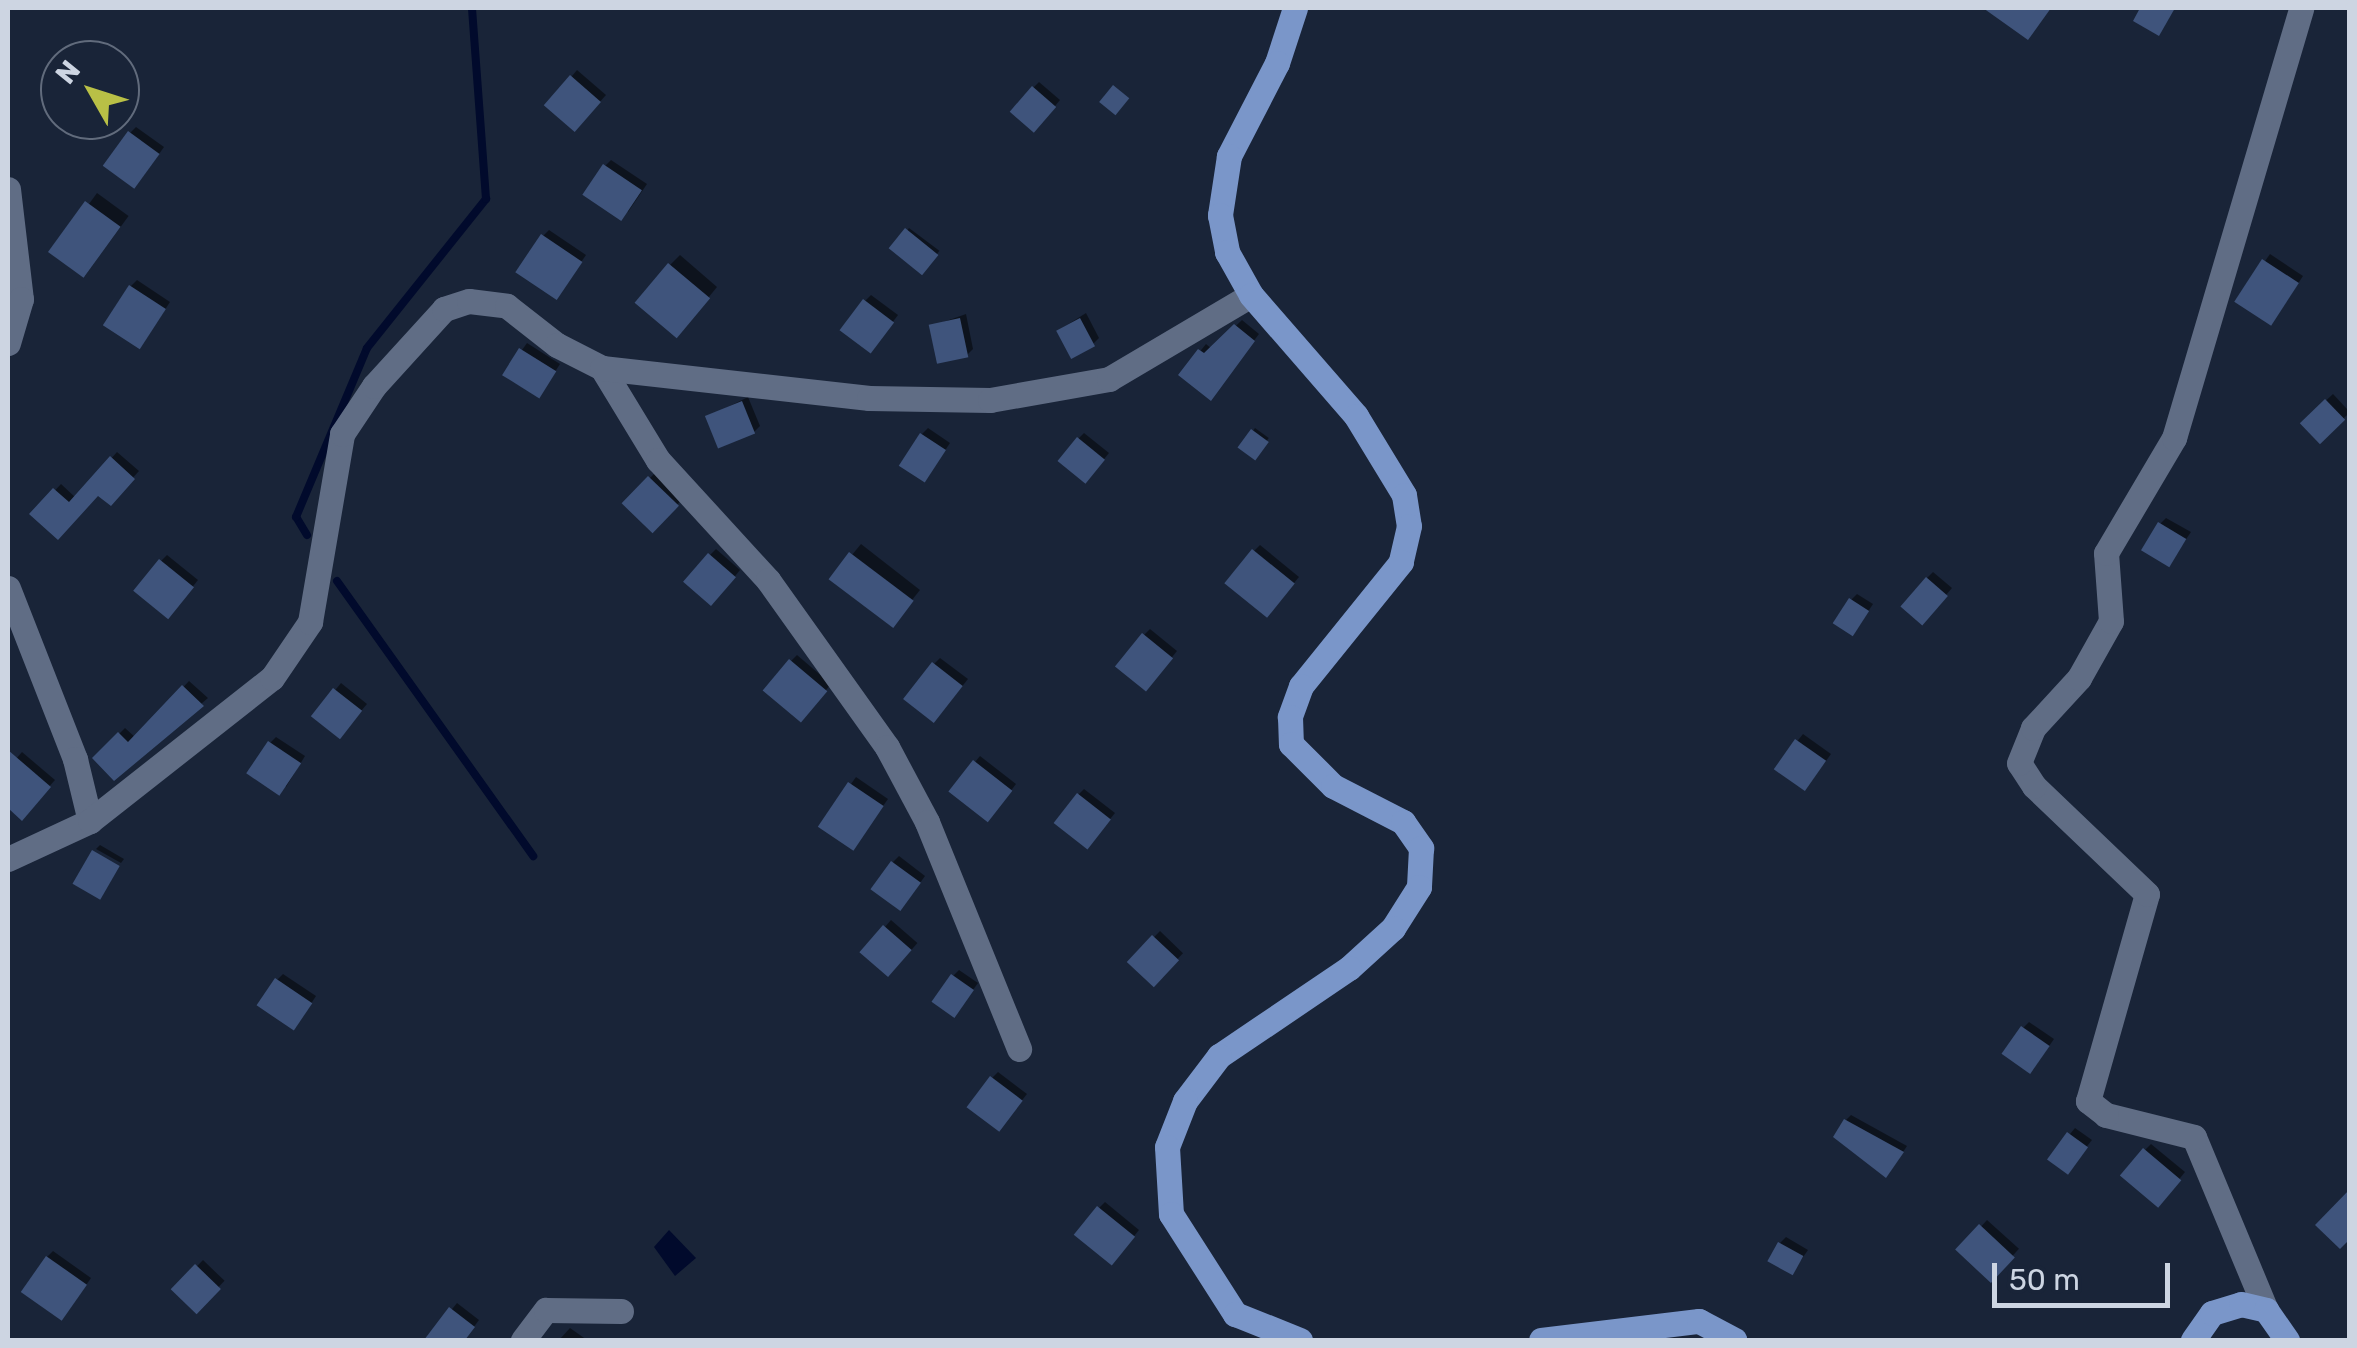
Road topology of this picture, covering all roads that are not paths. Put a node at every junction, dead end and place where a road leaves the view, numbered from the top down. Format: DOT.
graph roads {
  1 [pos="1294,8"];
  2 [pos="2301,8"];
  3 [pos="8,189"];
  4 [pos="1251,294"];
  5 [pos="8,343"];
  6 [pos="602,368"];
  7 [pos="8,588"];
  8 [pos="90,820"];
  9 [pos="8,860"];
  10 [pos="1019,1049"];
  11 [pos="2266,1310"];
  12 [pos="621,1311"];
  13 [pos="523,1340"];
  14 [pos="1300,1340"];
  15 [pos="1541,1340"];
  16 [pos="1734,1340"];
  17 [pos="2193,1340"];
  18 [pos="2287,1340"];
  1 -- 4 [label="main road"];
  2 -- 11 [label="street"];
  3 -- 5 [label="street"];
  4 -- 6 [label="street"];
  4 -- 14 [label="main road"];
  6 -- 8 [label="street"];
  6 -- 10 [label="street"];
  7 -- 8 [label="street"];
  8 -- 9 [label="street"];
  11 -- 17 [label="main road"];
  11 -- 18 [label="main road"];
  12 -- 13 [label="street"];
  15 -- 16 [label="main road"];
}
